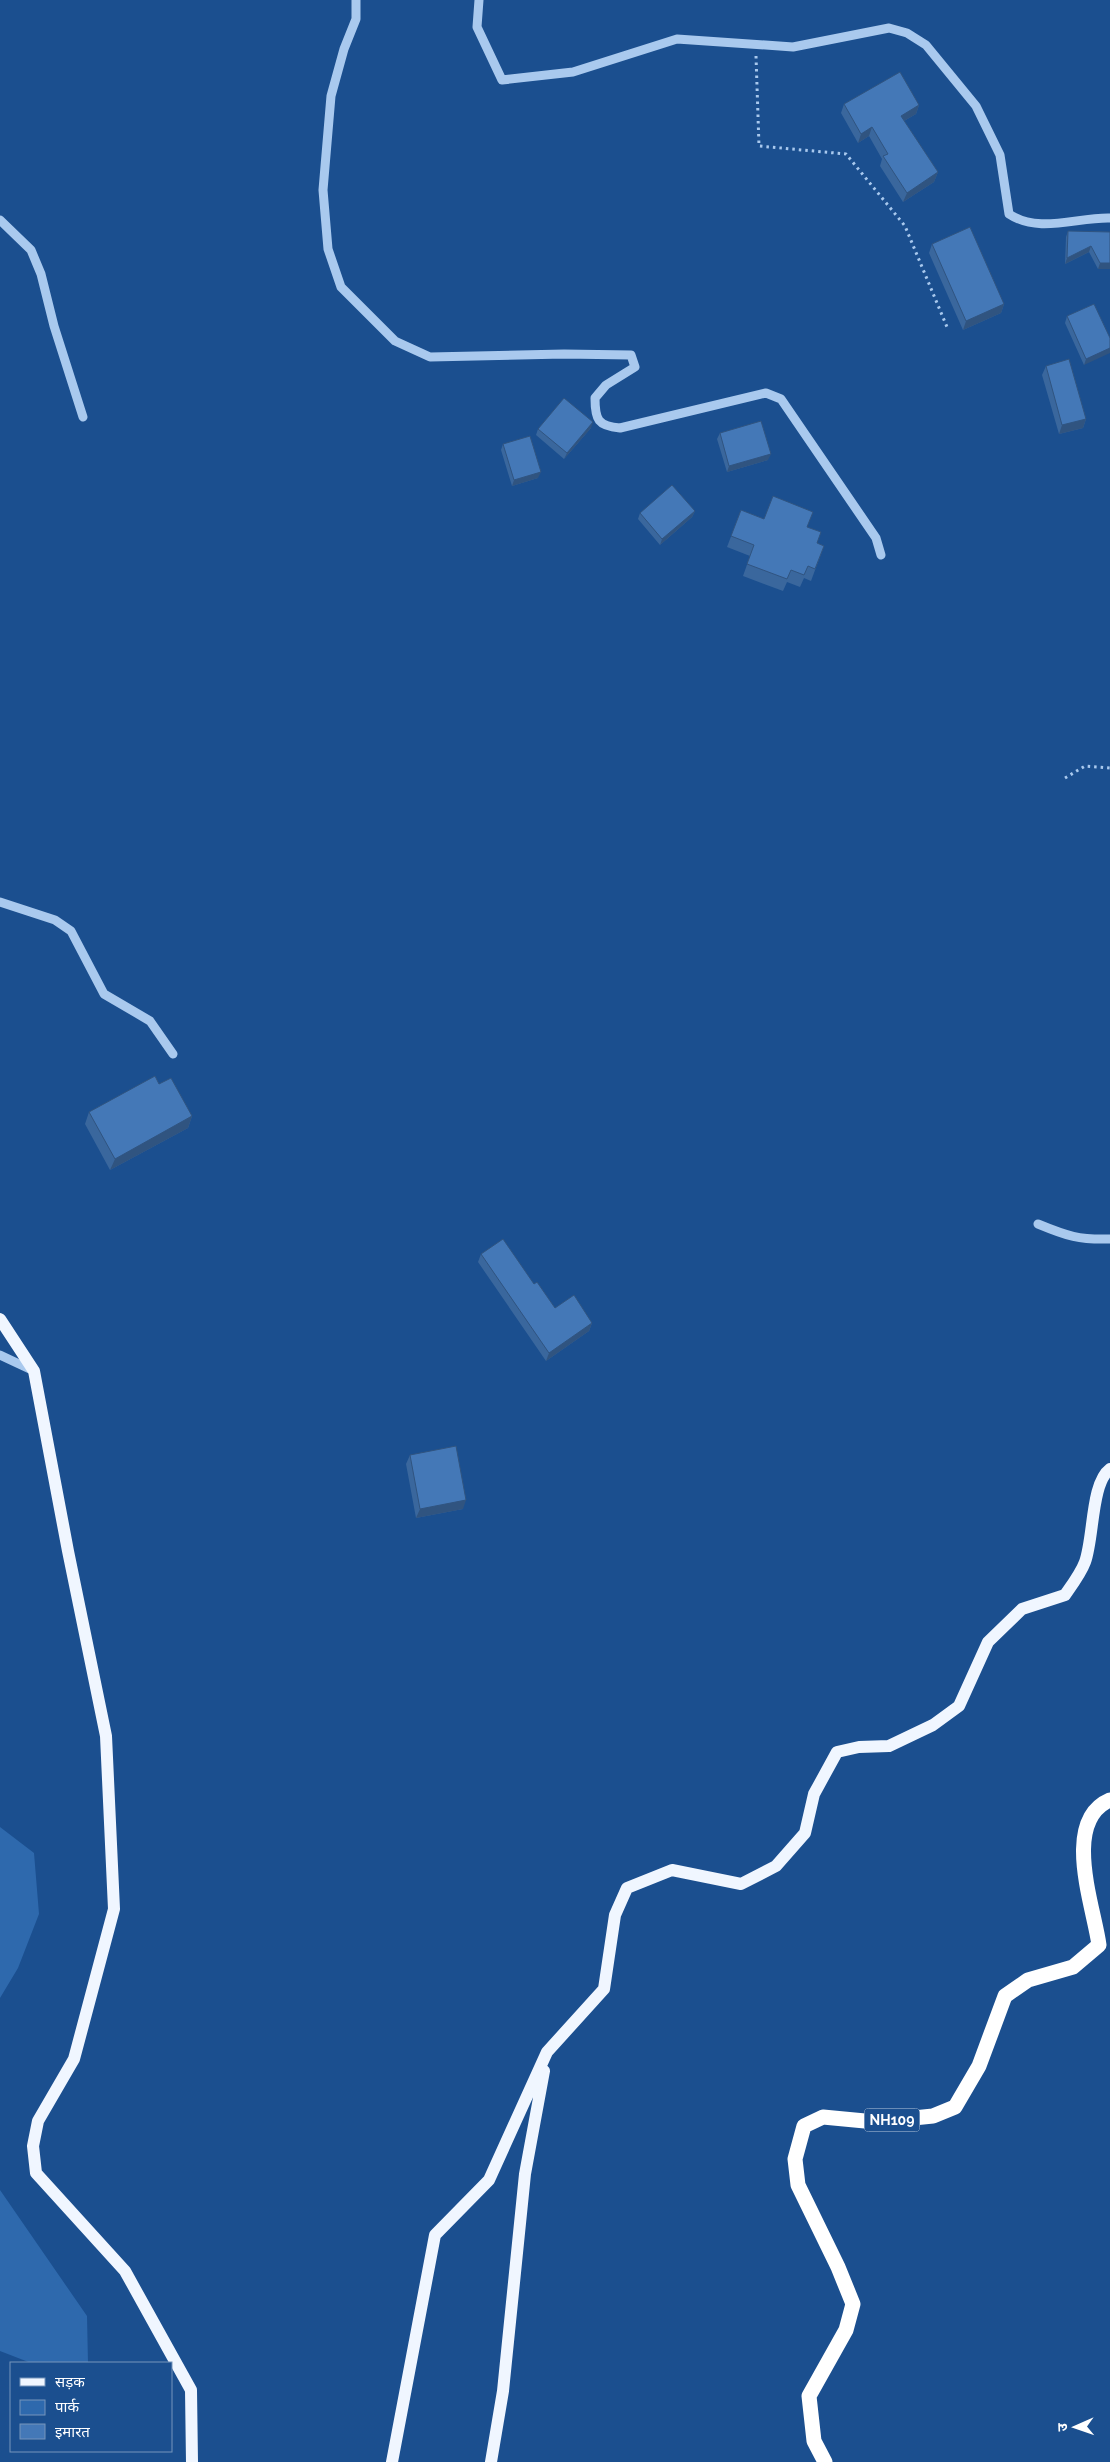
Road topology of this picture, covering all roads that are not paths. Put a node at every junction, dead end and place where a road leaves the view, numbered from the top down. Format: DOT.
graph roads {
  1 [pos="356,0"];
  2 [pos="478,0"];
  3 [pos="1110,218"];
  4 [pos="0,220"];
  5 [pos="83,417"];
  6 [pos="881,555"];
  7 [pos="0,902"];
  8 [pos="173,1054"];
  9 [pos="1038,1224"];
  10 [pos="1110,1239"];
  11 [pos="0,1319"];
  12 [pos="0,1355"];
  13 [pos="34,1371"];
  14 [pos="1110,1469"];
  15 [pos="1110,1800"];
  16 [pos="548,2051"];
  17 [pos="192,2462"];
  18 [pos="392,2462"];
  19 [pos="491,2462"];
  20 [pos="825,2462"];
  1 -- 6 [label="street"];
  2 -- 3 [label="street"];
  4 -- 5 [label="street"];
  7 -- 8 [label="street"];
  9 -- 10 [label="street"];
  11 -- 13 [label="main road"];
  12 -- 13 [label="street"];
  13 -- 17 [label="main road"];
  14 -- 16 [label="main road"];
  15 -- 20 [label="highway, NH109"];
  16 -- 18 [label="main road"];
  16 -- 19 [label="main road"];
}
